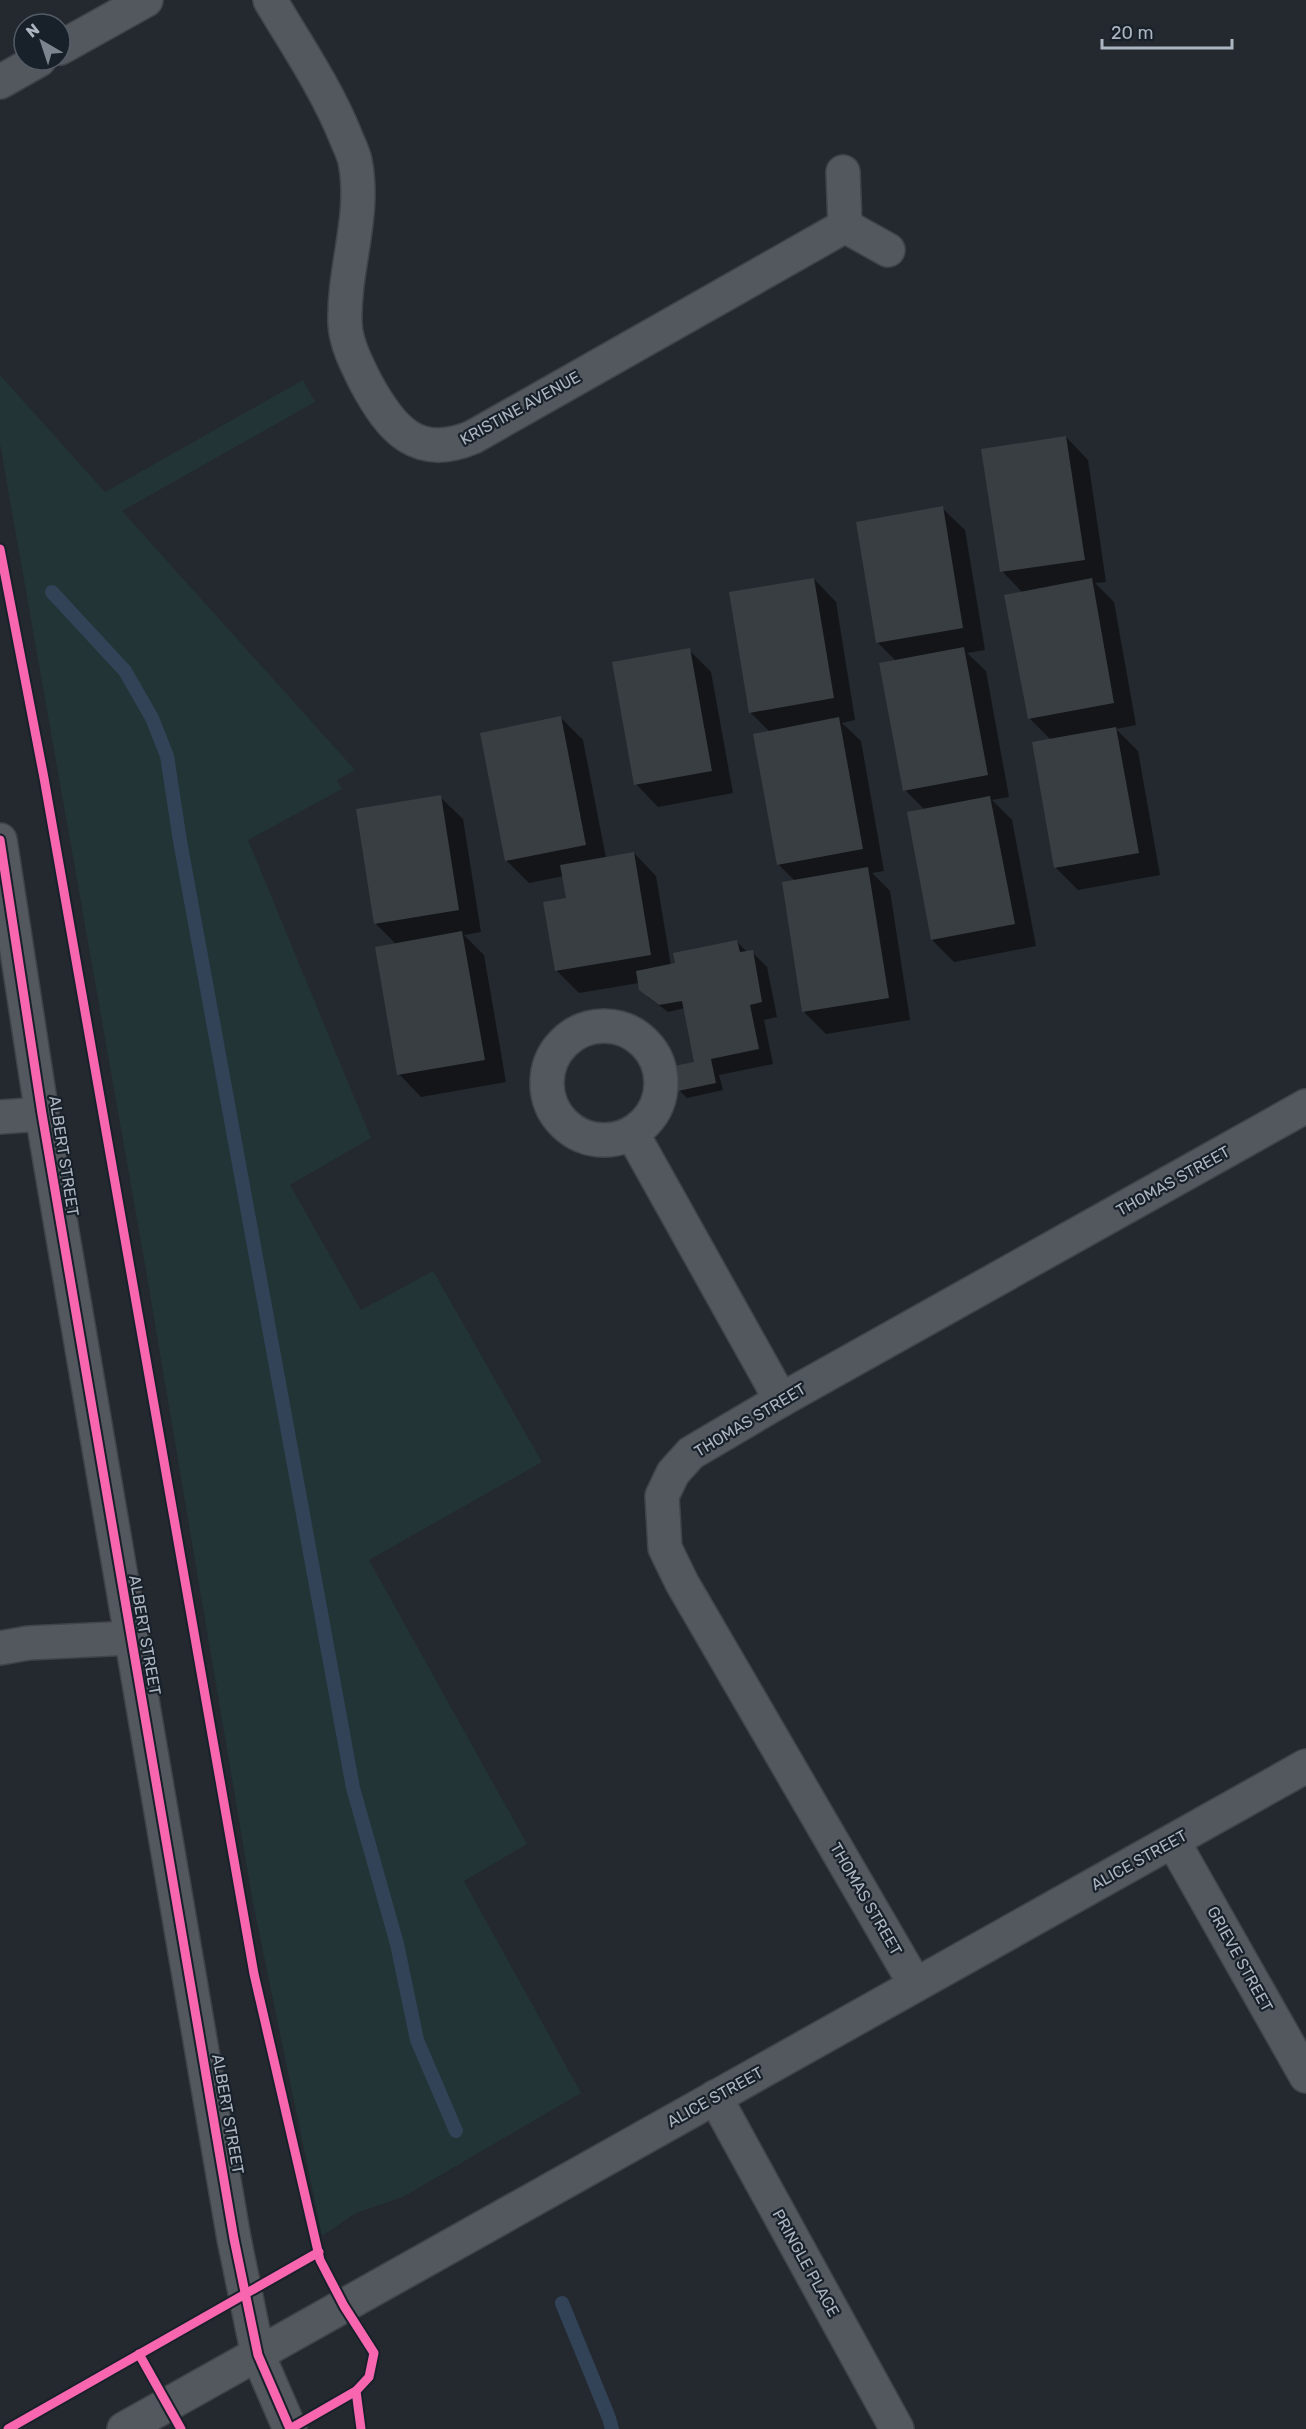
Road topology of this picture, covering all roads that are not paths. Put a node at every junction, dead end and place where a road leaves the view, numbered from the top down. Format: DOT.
graph roads {
  1 [pos="146,0"];
  2 [pos="270,0"];
  3 [pos="72,41"];
  4 [pos="17,72"];
  5 [pos="0,81"];
  6 [pos="843,171"];
  7 [pos="845,226"];
  8 [pos="888,250"];
  9 [pos="0,840"];
  10 [pos="1306,1106"];
  11 [pos="42,1114"];
  12 [pos="0,1117"];
  13 [pos="632,1133"];
  14 [pos="781,1400"];
  15 [pos="130,1638"];
  16 [pos="0,1648"];
  17 [pos="1306,1766"];
  18 [pos="1173,1841"];
  19 [pos="915,1984"];
  20 [pos="1306,2076"];
  21 [pos="715,2097"];
  22 [pos="258,2355"];
  23 [pos="124,2429"];
  24 [pos="290,2429"];
  25 [pos="897,2429"];
  1 -- 3 [label="street"];
  2 -- 7 [label="street, KRISTINE AVENUE"];
  4 -- 5 [label="street"];
  6 -- 7 [label="street"];
  7 -- 8 [label="street"];
  9 -- 11 [label="street, ALBERT STREET"];
  10 -- 14 [label="street, THOMAS STREET"];
  11 -- 12 [label="street"];
  11 -- 15 [label="street, ALBERT STREET"];
  13 -- 14 [label="street"];
  14 -- 19 [label="street, THOMAS STREET"];
  15 -- 16 [label="street"];
  15 -- 22 [label="street, ALBERT STREET"];
  17 -- 18 [label="street, ALICE STREET"];
  18 -- 19 [label="street, ALICE STREET"];
  18 -- 20 [label="street, GRIEVE STREET"];
  19 -- 21 [label="street, ALICE STREET"];
  21 -- 22 [label="street, ALICE STREET"];
  21 -- 25 [label="street, PRINGLE PLACE"];
  22 -- 23 [label="street, ALICE STREET"];
  22 -- 24 [label="street, ALBERT STREET"];
}
